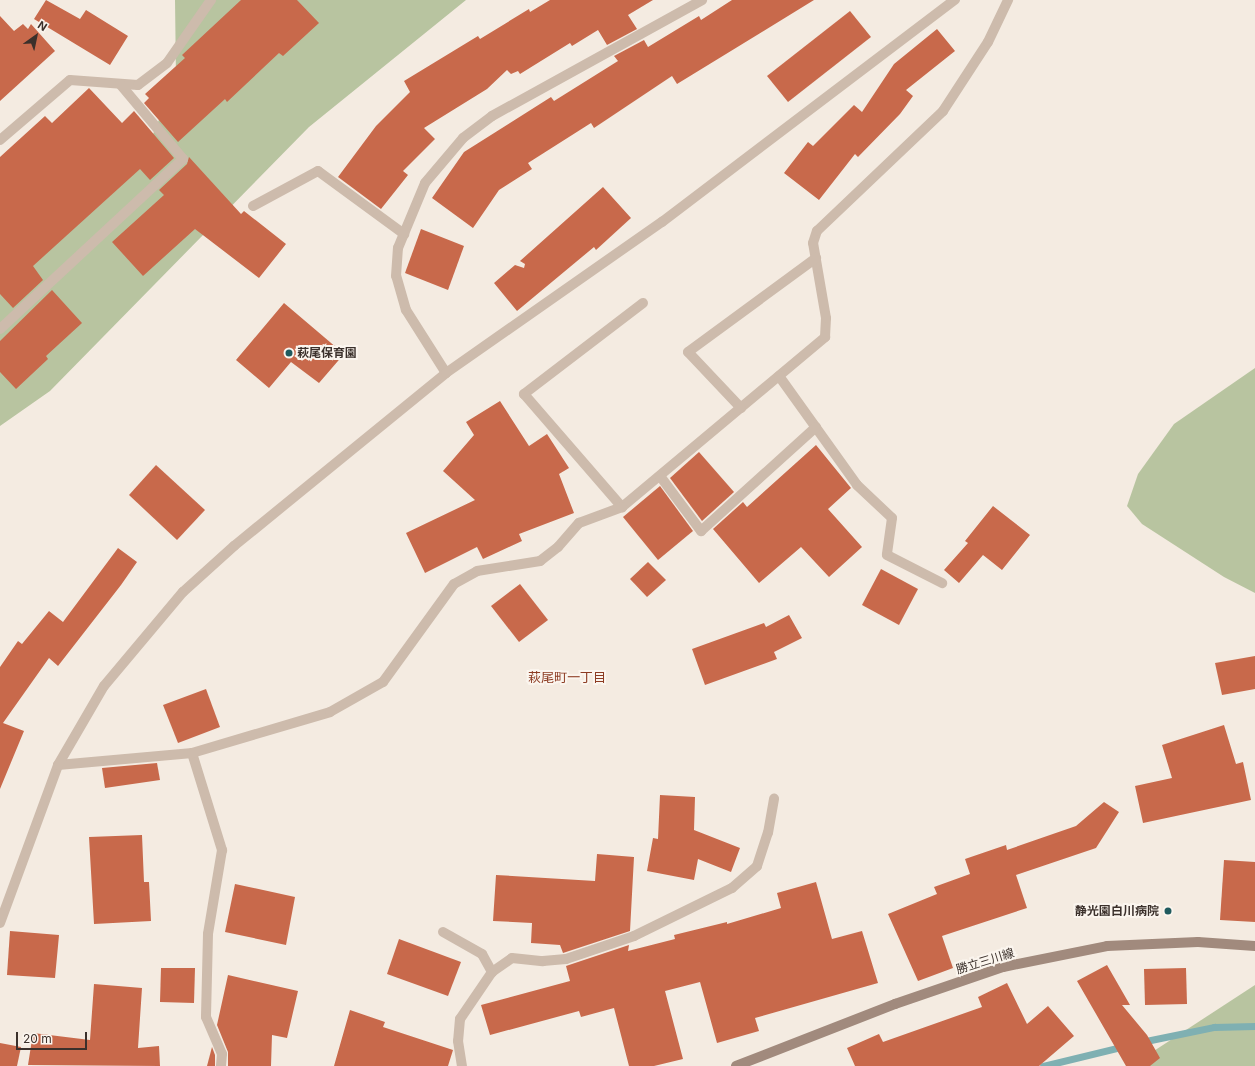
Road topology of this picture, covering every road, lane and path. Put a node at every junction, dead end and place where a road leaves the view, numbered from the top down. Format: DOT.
graph roads {
  1 [pos="211,0"];
  2 [pos="702,0"];
  3 [pos="955,0"];
  4 [pos="1008,0"];
  5 [pos="120,84"];
  6 [pos="0,140"];
  7 [pos="253,206"];
  8 [pos="404,234"];
  9 [pos="816,258"];
  10 [pos="643,303"];
  11 [pos="0,329"];
  12 [pos="446,373"];
  13 [pos="779,376"];
  14 [pos="741,408"];
  15 [pos="816,427"];
  16 [pos="660,476"];
  17 [pos="622,507"];
  18 [pos="942,583"];
  19 [pos="192,753"];
  20 [pos="58,766"];
  21 [pos="774,799"];
  22 [pos="0,923"];
  23 [pos="443,932"];
  24 [pos="1255,946"];
  25 [pos="492,972"];
  26 [pos="221,1066"];
  27 [pos="462,1066"];
  28 [pos="736,1066"];
  1 -- 5 [label="street"];
  2 -- 8 [label="street"];
  3 -- 12 [label="street"];
  4 -- 9 [label="street"];
  5 -- 6 [label="street"];
  5 -- 11 [label="street"];
  7 -- 8 [label="street"];
  8 -- 12 [label="street"];
  9 -- 13 [label="street"];
  9 -- 14 [label="street"];
  10 -- 17 [label="street"];
  12 -- 20 [label="street"];
  13 -- 14 [label="street"];
  13 -- 15 [label="street"];
  14 -- 16 [label="street"];
  15 -- 16 [label="street"];
  15 -- 18 [label="street"];
  16 -- 17 [label="street"];
  17 -- 19 [label="street"];
  19 -- 20 [label="street"];
  19 -- 26 [label="street"];
  20 -- 22 [label="street"];
  21 -- 25 [label="street"];
  23 -- 25 [label="street"];
  24 -- 28 [label="main road, 勝立三川線"];
  25 -- 27 [label="street"];
}
